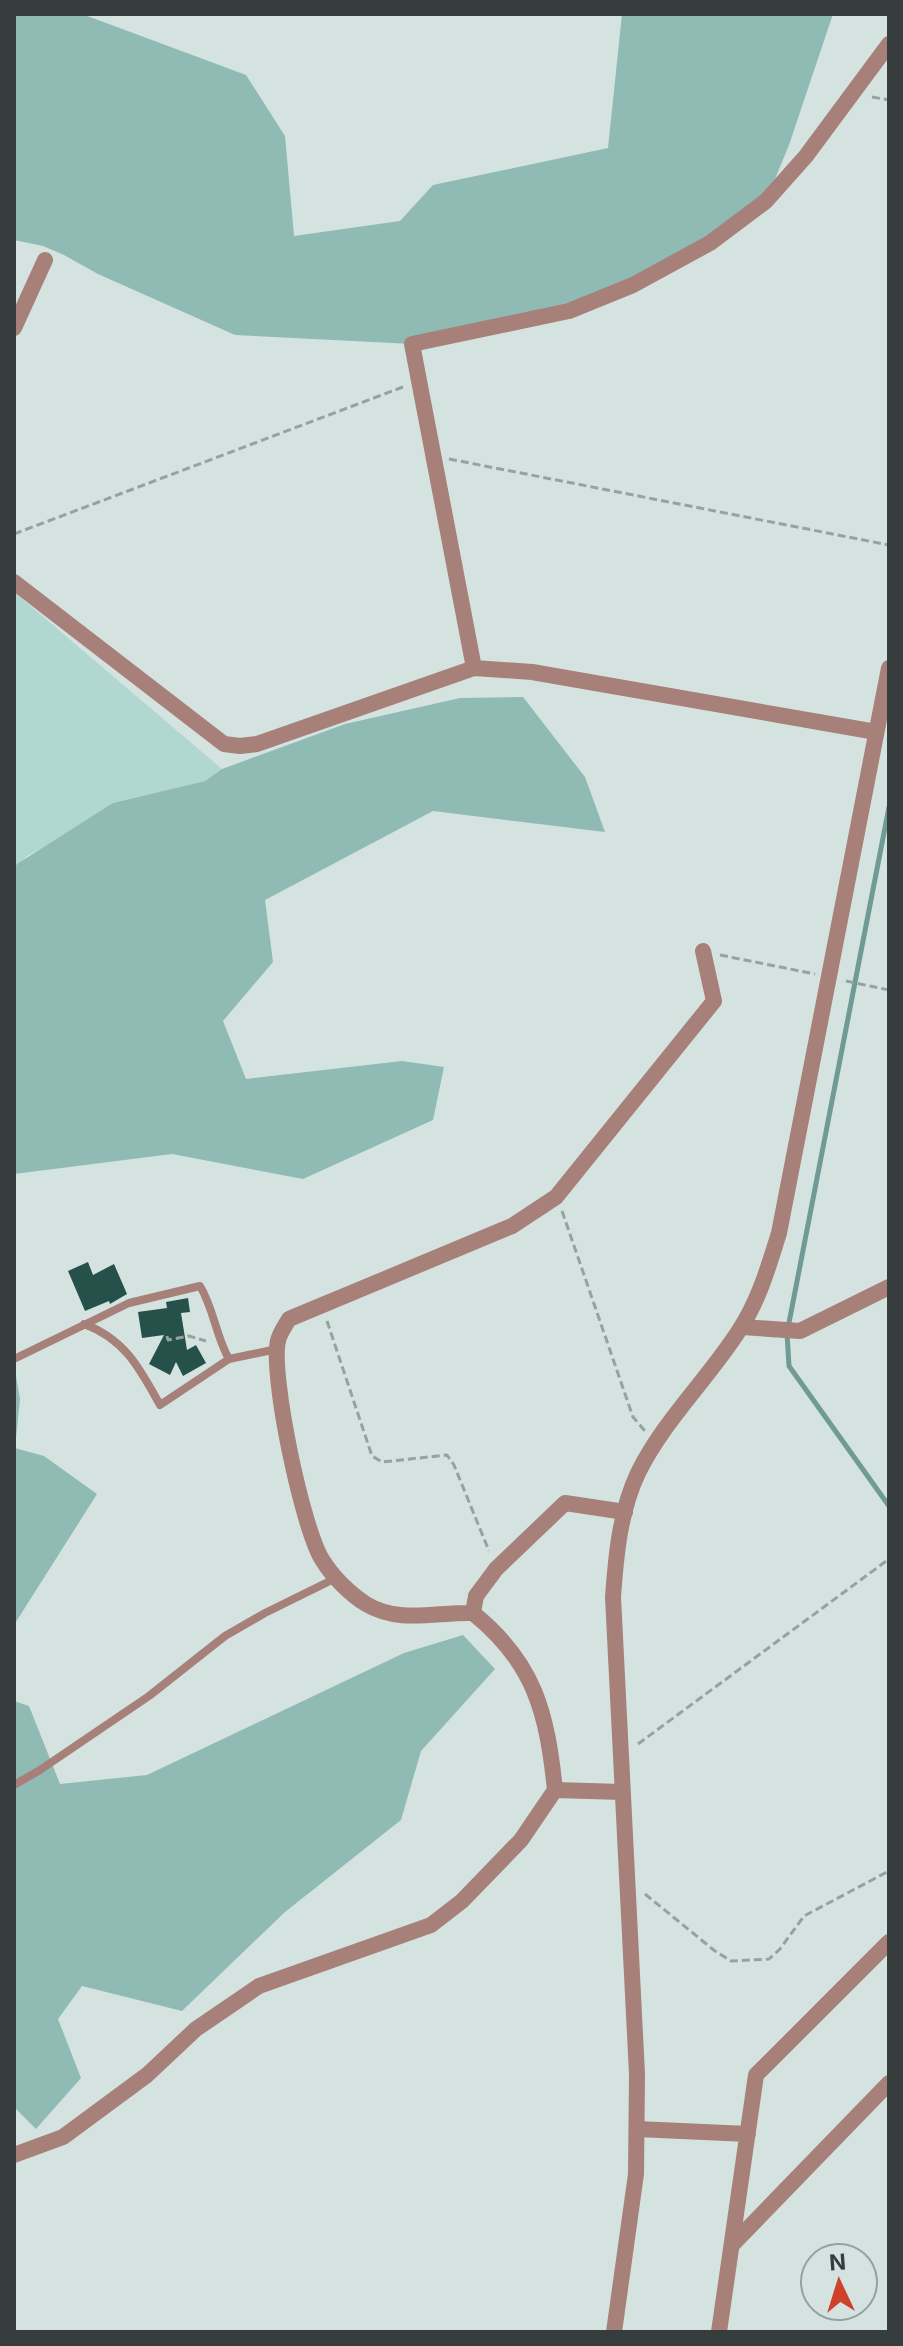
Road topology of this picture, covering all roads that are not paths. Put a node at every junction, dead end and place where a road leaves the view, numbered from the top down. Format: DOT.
graph roads {
  1 [pos="889,44"];
  2 [pos="45,260"];
  3 [pos="14,328"];
  4 [pos="14,582"];
  5 [pos="474,668"];
  6 [pos="889,668"];
  7 [pos="876,732"];
  8 [pos="703,951"];
  9 [pos="889,1287"];
  10 [pos="84,1324"];
  11 [pos="742,1327"];
  12 [pos="277,1349"];
  13 [pos="14,1359"];
  14 [pos="229,1359"];
  15 [pos="625,1512"];
  16 [pos="336,1578"];
  17 [pos="473,1613"];
  18 [pos="14,1785"];
  19 [pos="555,1790"];
  20 [pos="622,1792"];
  21 [pos="889,1942"];
  22 [pos="889,2083"];
  23 [pos="637,2129"];
  24 [pos="748,2134"];
  25 [pos="14,2155"];
  26 [pos="732,2245"];
  27 [pos="614,2332"];
  28 [pos="719,2332"];
  1 -- 5 [label="street"];
  2 -- 3 [label="street"];
  4 -- 5 [label="street"];
  5 -- 7 [label="street"];
  6 -- 7 [label="street"];
  7 -- 11 [label="street"];
  8 -- 12 [label="street"];
  9 -- 11 [label="street"];
  10 -- 13 [label="lane"];
  10 -- 14 [label="lane"];
  10 -- 14 [label="lane"];
  11 -- 15 [label="street"];
  12 -- 14 [label="lane"];
  12 -- 16 [label="street"];
  15 -- 17 [label="street"];
  15 -- 20 [label="street"];
  16 -- 17 [label="street"];
  16 -- 18 [label="lane"];
  17 -- 19 [label="street"];
  19 -- 20 [label="street"];
  19 -- 25 [label="street"];
  20 -- 23 [label="street"];
  21 -- 24 [label="street"];
  22 -- 26 [label="street"];
  23 -- 24 [label="street"];
  23 -- 27 [label="street"];
  24 -- 26 [label="street"];
  26 -- 28 [label="street"];
}
